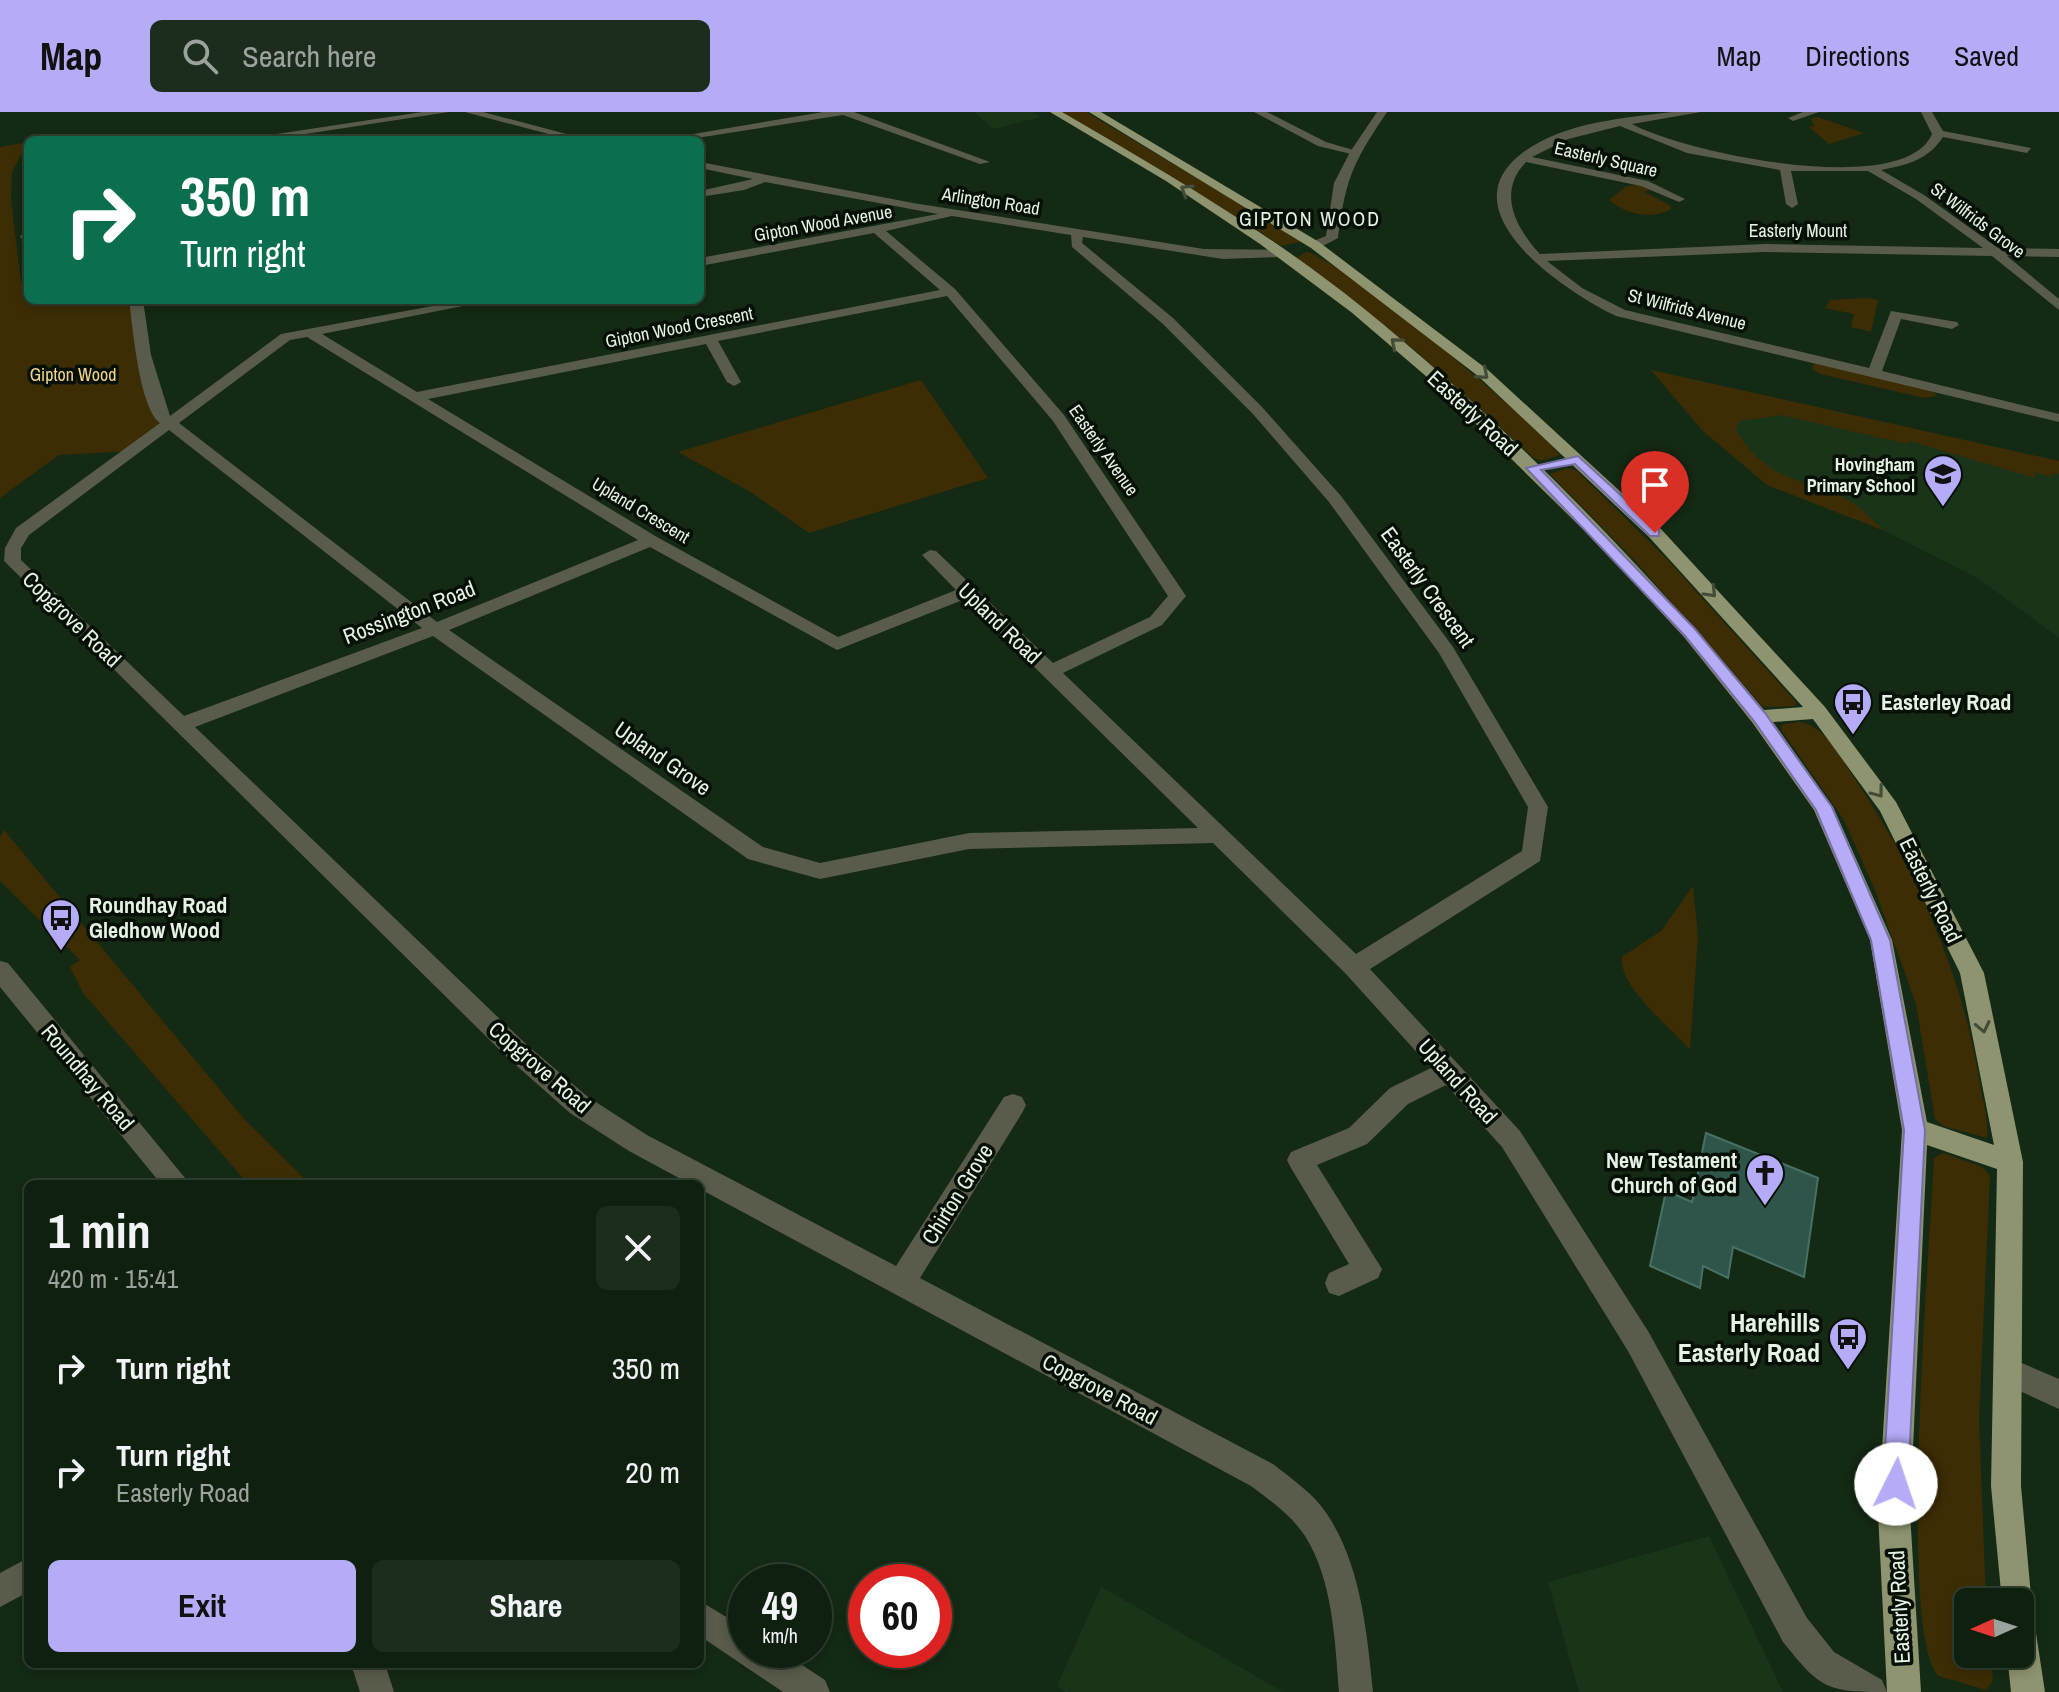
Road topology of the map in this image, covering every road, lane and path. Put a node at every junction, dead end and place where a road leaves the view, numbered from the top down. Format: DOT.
graph roads {
  1 [pos="444,112"];
  2 [pos="470,112"];
  3 [pos="844,112"];
  4 [pos="1055,112"];
  5 [pos="1094,112"];
  6 [pos="1259,112"];
  7 [pos="1382,112"];
  8 [pos="1610,112"];
  9 [pos="1696,112"];
  10 [pos="1814,112"];
  11 [pos="1926,112"];
  12 [pos="1793,118"];
  13 [pos="1622,123"];
  14 [pos="1939,133"];
  15 [pos="272,136"];
  16 [pos="568,136"];
  17 [pos="689,136"];
  18 [pos="2027,150"];
  19 [pos="1355,152"];
  20 [pos="1523,158"];
  21 [pos="984,162"];
  22 [pos="704,166"];
  23 [pos="1785,168"];
  24 [pos="1870,168"];
  25 [pos="764,179"];
  26 [pos="704,193"];
  27 [pos="1679,199"];
  28 [pos="1792,204"];
  29 [pos="950,213"];
  30 [pos="879,231"];
  31 [pos="1077,233"];
  32 [pos="1315,245"];
  33 [pos="1991,250"];
  34 [pos="1279,253"];
  35 [pos="2059,253"];
  36 [pos="1537,258"];
  37 [pos="704,261"];
  38 [pos="950,292"];
  39 [pos="137,304"];
  40 [pos="463,304"];
  41 [pos="2059,306"];
  42 [pos="1952,325"];
  43 [pos="307,331"];
  44 [pos="710,339"];
  45 [pos="1875,371"];
  46 [pos="734,382"];
  47 [pos="414,397"];
  48 [pos="2059,418"];
  49 [pos="170,422"];
  50 [pos="1555,464"];
  51 [pos="651,541"];
  52 [pos="930,555"];
  53 [pos="968,592"];
  54 [pos="435,629"];
  55 [pos="1050,672"];
  56 [pos="1818,712"];
  57 [pos="1759,717"];
  58 [pos="183,724"];
  59 [pos="1216,835"];
  60 [pos="1354,967"];
  61 [pos="0,970"];
  62 [pos="1450,1071"];
  63 [pos="1013,1105"];
  64 [pos="1915,1130"];
  65 [pos="2010,1162"];
  66 [pos="174,1180"];
  67 [pos="901,1283"];
  68 [pos="1339,1283"];
  69 [pos="2010,1372"];
  70 [pos="2059,1394"];
  71 [pos="24,1576"];
  72 [pos="2017,1588"];
  73 [pos="0,1591"];
  74 [pos="704,1620"];
  75 [pos="728,1636"];
  76 [pos="369,1668"];
  77 [pos="774,1668"];
  78 [pos="2025,1668"];
  79 [pos="802,1689"];
  80 [pos="377,1692"];
  81 [pos="1356,1692"];
  82 [pos="1870,1692"];
  83 [pos="1904,1692"];
  84 [pos="2028,1692"];
  1 -- 15 [label="street"];
  2 -- 16 [label="street"];
  3 -- 17 [label="street"];
  3 -- 21 [label="street"];
  34 -- 4 [label="main road, Easterly Road, one-way"];
  5 -- 32 [label="main road, Easterly Road"];
  6 -- 19 [label="street"];
  7 -- 19 [label="street"];
  8 -- 13 [label="street"];
  9 -- 13 [label="street"];
  10 -- 12 [label="street"];
  11 -- 14 [label="street"];
  13 -- 20 [label="street"];
  13 -- 23 [label="street"];
  14 -- 18 [label="street"];
  14 -- 24 [label="street"];
  19 -- 32 [label="street"];
  20 -- 27 [label="street, Easterly Square"];
  20 -- 36 [label="street, St Wilfrids Avenue"];
  22 -- 25 [label="street, Arlington Road"];
  23 -- 24 [label="street"];
  23 -- 28 [label="street"];
  24 -- 33 [label="street, St Wilfrids Grove"];
  25 -- 26 [label="street"];
  25 -- 29 [label="street, Arlington Road"];
  29 -- 30 [label="street, Gipton Wood Avenue"];
  29 -- 31 [label="street, Arlington Road"];
  30 -- 37 [label="street, Gipton Wood Avenue"];
  30 -- 38 [label="street, Easterly Avenue"];
  31 -- 34 [label="street, Arlington Road"];
  31 -- 60 [label="street, Easterly Crescent"];
  32 -- 50 [label="main road, Easterly Road, one-way"];
  33 -- 35 [label="street, Easterly Mount"];
  33 -- 36 [label="street, Easterly Mount"];
  33 -- 41 [label="street, St Wilfrids Grove"];
  50 -- 34 [label="main road, Easterly Road, one-way"];
  36 -- 45 [label="street, St Wilfrids Avenue"];
  38 -- 44 [label="street, Gipton Wood Crescent"];
  38 -- 55 [label="street, Easterly Avenue"];
  39 -- 49 [label="street"];
  40 -- 43 [label="street"];
  42 -- 45 [label="street"];
  43 -- 47 [label="street, Upland Crescent"];
  43 -- 49 [label="street"];
  44 -- 46 [label="street"];
  44 -- 47 [label="street, Gipton Wood Crescent"];
  45 -- 48 [label="street, St Wilfrids Avenue"];
  47 -- 51 [label="street, Upland Crescent"];
  49 -- 54 [label="street, Upland Grove"];
  49 -- 58 [label="street, Copgrove Road"];
  50 -- 56 [label="main road, Easterly Road, one-way"];
  50 -- 57 [label="main road, Easterly Road"];
  51 -- 53 [label="street, Upland Crescent"];
  51 -- 54 [label="street, Rossington Road"];
  52 -- 53 [label="street, Upland Road"];
  53 -- 55 [label="street, Upland Road"];
  54 -- 58 [label="street, Rossington Road"];
  54 -- 59 [label="street, Upland Grove"];
  55 -- 59 [label="street, Upland Road"];
  56 -- 57 [label="main road"];
  56 -- 65 [label="main road, Easterly Road, one-way"];
  57 -- 64 [label="main road, Easterly Road"];
  58 -- 67 [label="street, Copgrove Road"];
  59 -- 60 [label="street, Upland Road"];
  60 -- 62 [label="street, Upland Road"];
  61 -- 66 [label="street, Roundhay Road"];
  62 -- 68 [label="street"];
  62 -- 82 [label="street, Upland Road"];
  63 -- 67 [label="street, Chirton Grove"];
  64 -- 65 [label="main road"];
  64 -- 83 [label="main road, Easterly Road"];
  65 -- 69 [label="main road, Easterly Road"];
  67 -- 81 [label="street, Copgrove Road"];
  69 -- 70 [label="street"];
  69 -- 72 [label="main road, Easterly Road"];
  71 -- 73 [label="street"];
  74 -- 75 [label="street"];
  76 -- 80 [label="street"];
  77 -- 79 [label="street"];
  78 -- 84 [label="main road"];
}
